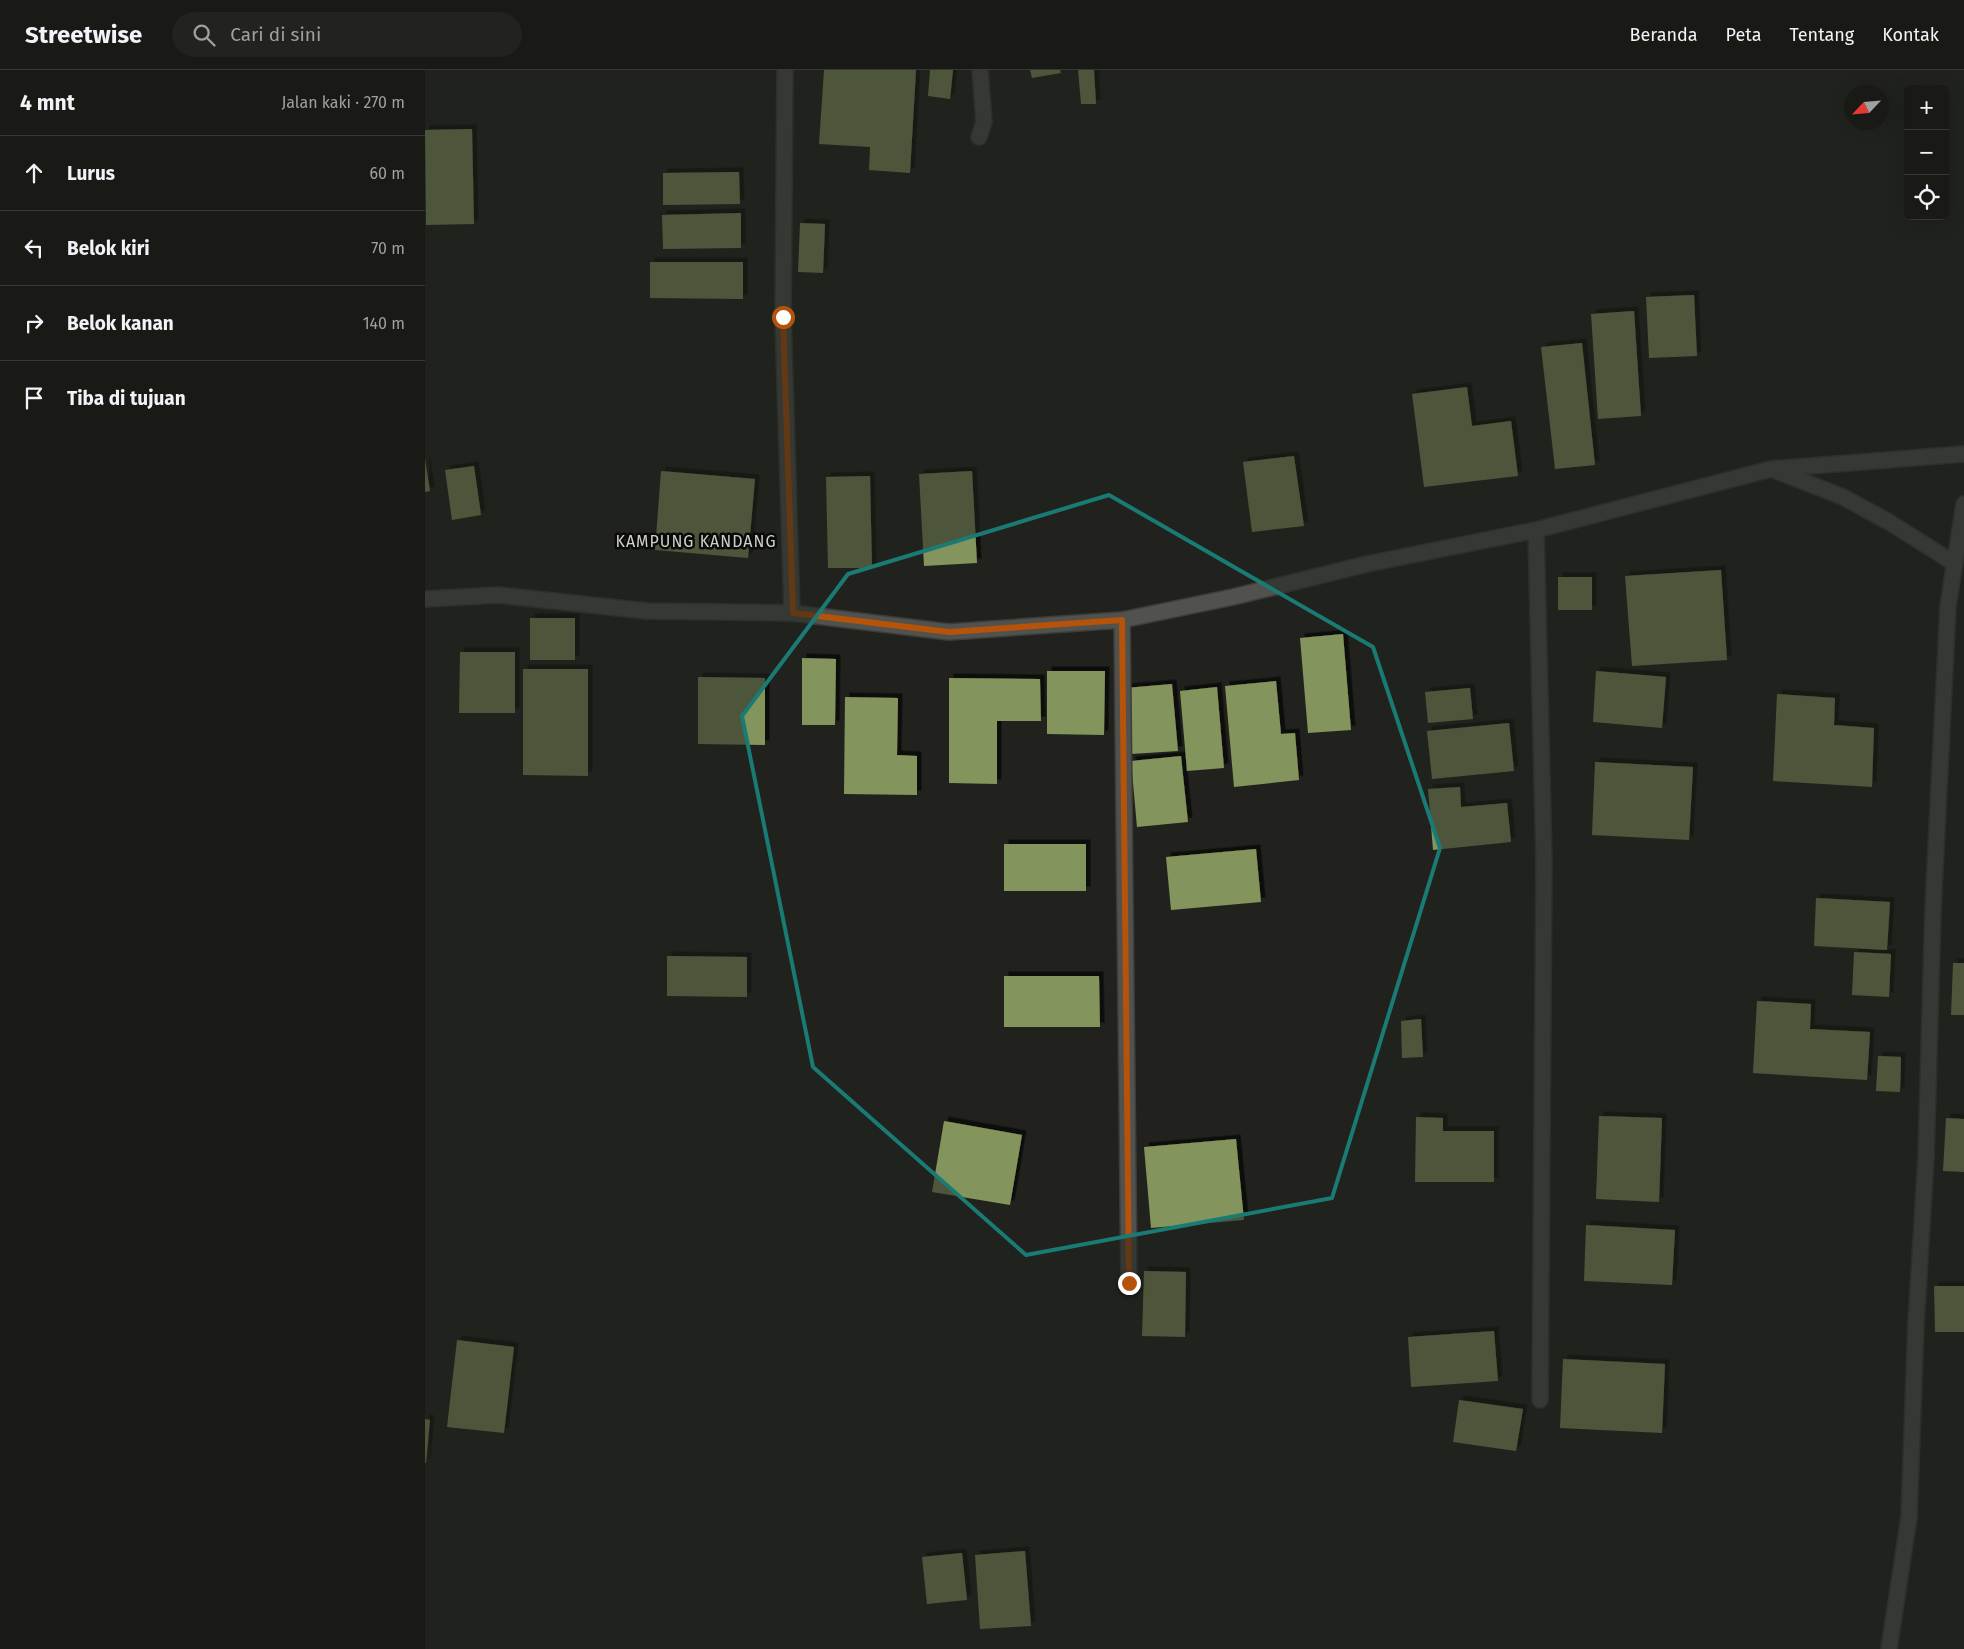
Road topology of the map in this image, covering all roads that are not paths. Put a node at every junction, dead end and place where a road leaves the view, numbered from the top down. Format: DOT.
graph roads {
  1 [pos="785,70"];
  2 [pos="980,70"];
  3 [pos="979,137"];
  4 [pos="1964,454"];
  5 [pos="1771,469"];
  6 [pos="1964,504"];
  7 [pos="1537,530"];
  8 [pos="1954,563"];
  9 [pos="425,599"];
  10 [pos="793,613"];
  11 [pos="1122,620"];
  12 [pos="1129,1283"];
  13 [pos="1540,1400"];
  14 [pos="1889,1649"];
  1 -- 10 [label="street"];
  2 -- 3 [label="street"];
  4 -- 5 [label="street"];
  5 -- 7 [label="street"];
  5 -- 8 [label="street"];
  6 -- 8 [label="street"];
  7 -- 11 [label="street"];
  7 -- 13 [label="street"];
  8 -- 14 [label="street"];
  9 -- 10 [label="street"];
  10 -- 11 [label="street"];
  11 -- 12 [label="street"];
}
